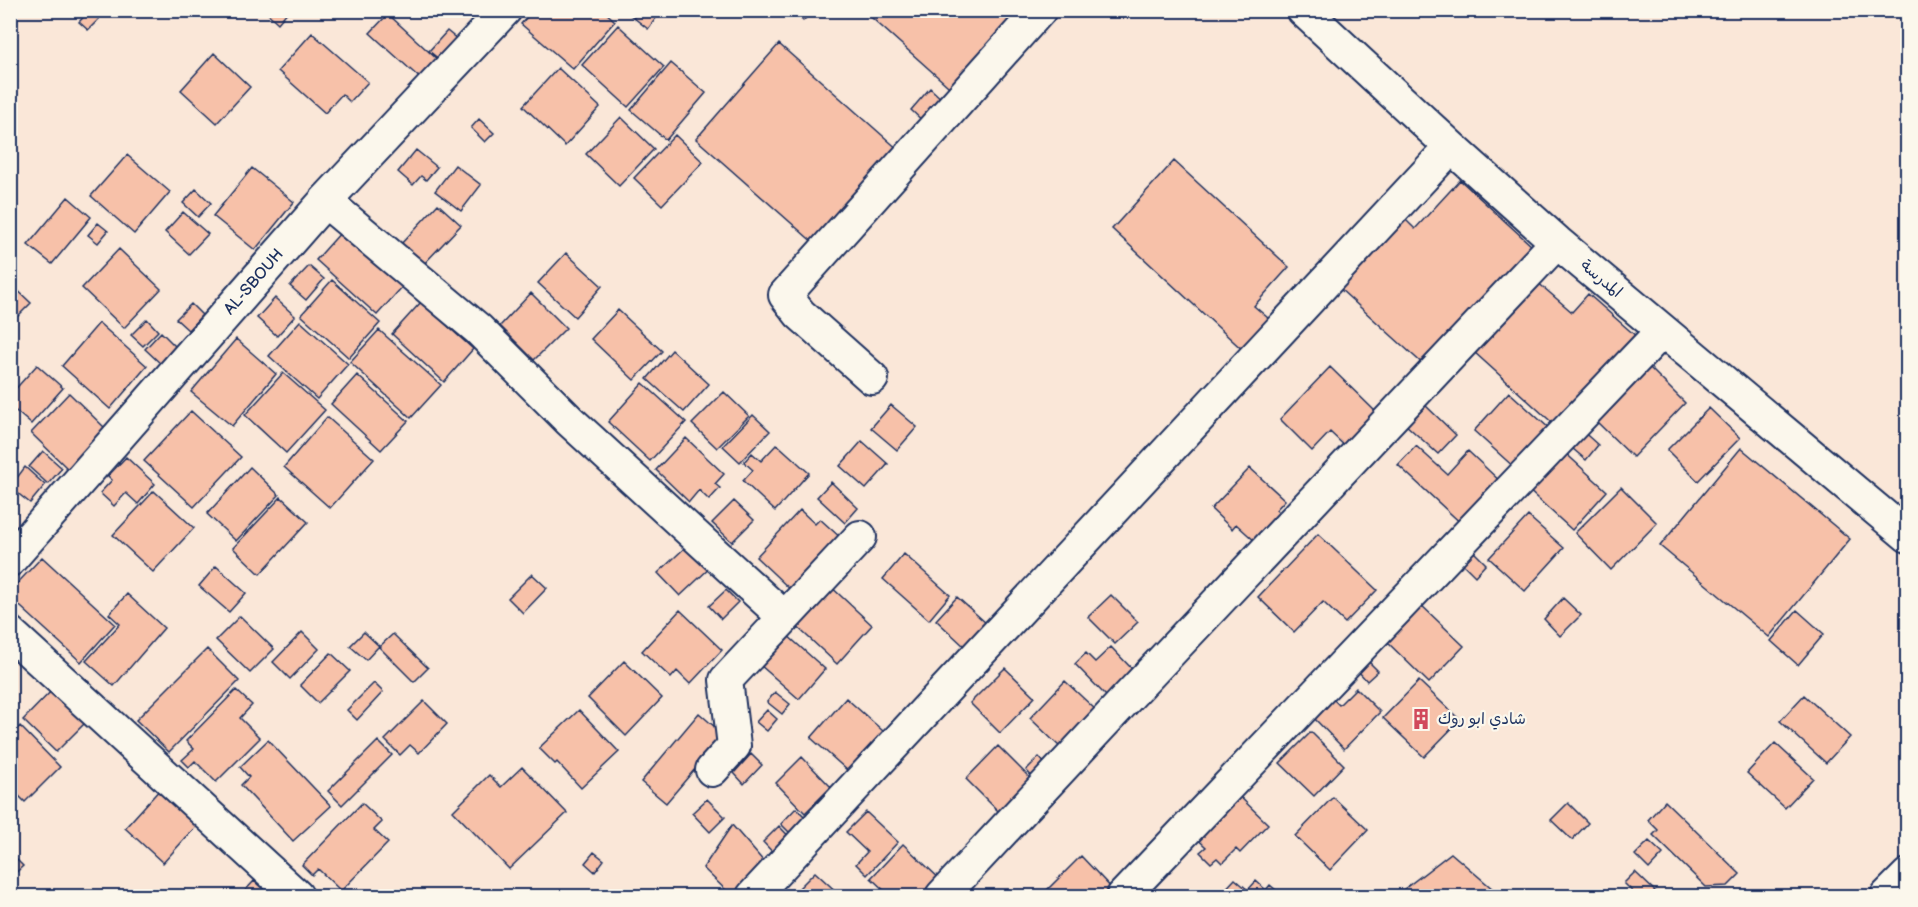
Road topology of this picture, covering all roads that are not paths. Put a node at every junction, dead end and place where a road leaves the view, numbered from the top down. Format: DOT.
graph roads {
  1 [pos="505,10"];
  2 [pos="1040,10"];
  3 [pos="1303,10"];
  4 [pos="1451,147"];
  5 [pos="325,201"];
  6 [pos="1557,242"];
  7 [pos="1662,331"];
  8 [pos="872,378"];
  9 [pos="1908,536"];
  10 [pos="860,537"];
  11 [pos="10,560"];
  12 [pos="784,617"];
  13 [pos="10,633"];
  14 [pos="712,770"];
  15 [pos="1908,875"];
  16 [pos="297,897"];
  17 [pos="753,897"];
  18 [pos="942,897"];
  19 [pos="1123,897"];
  20 [pos="1887,897"];
  1 -- 5 [label="street, AL-SBOUH"];
  2 -- 8 [label="street"];
  3 -- 4 [label="street, المدرسة"];
  4 -- 6 [label="street, المدرسة"];
  4 -- 17 [label="street"];
  5 -- 11 [label="street, AL-SBOUH"];
  5 -- 12 [label="street"];
  6 -- 7 [label="street, المدرسة"];
  6 -- 18 [label="street"];
  7 -- 9 [label="street, المدرسة"];
  7 -- 19 [label="street"];
  10 -- 12 [label="street"];
  12 -- 14 [label="street"];
  13 -- 16 [label="street"];
  15 -- 20 [label="street"];
}
